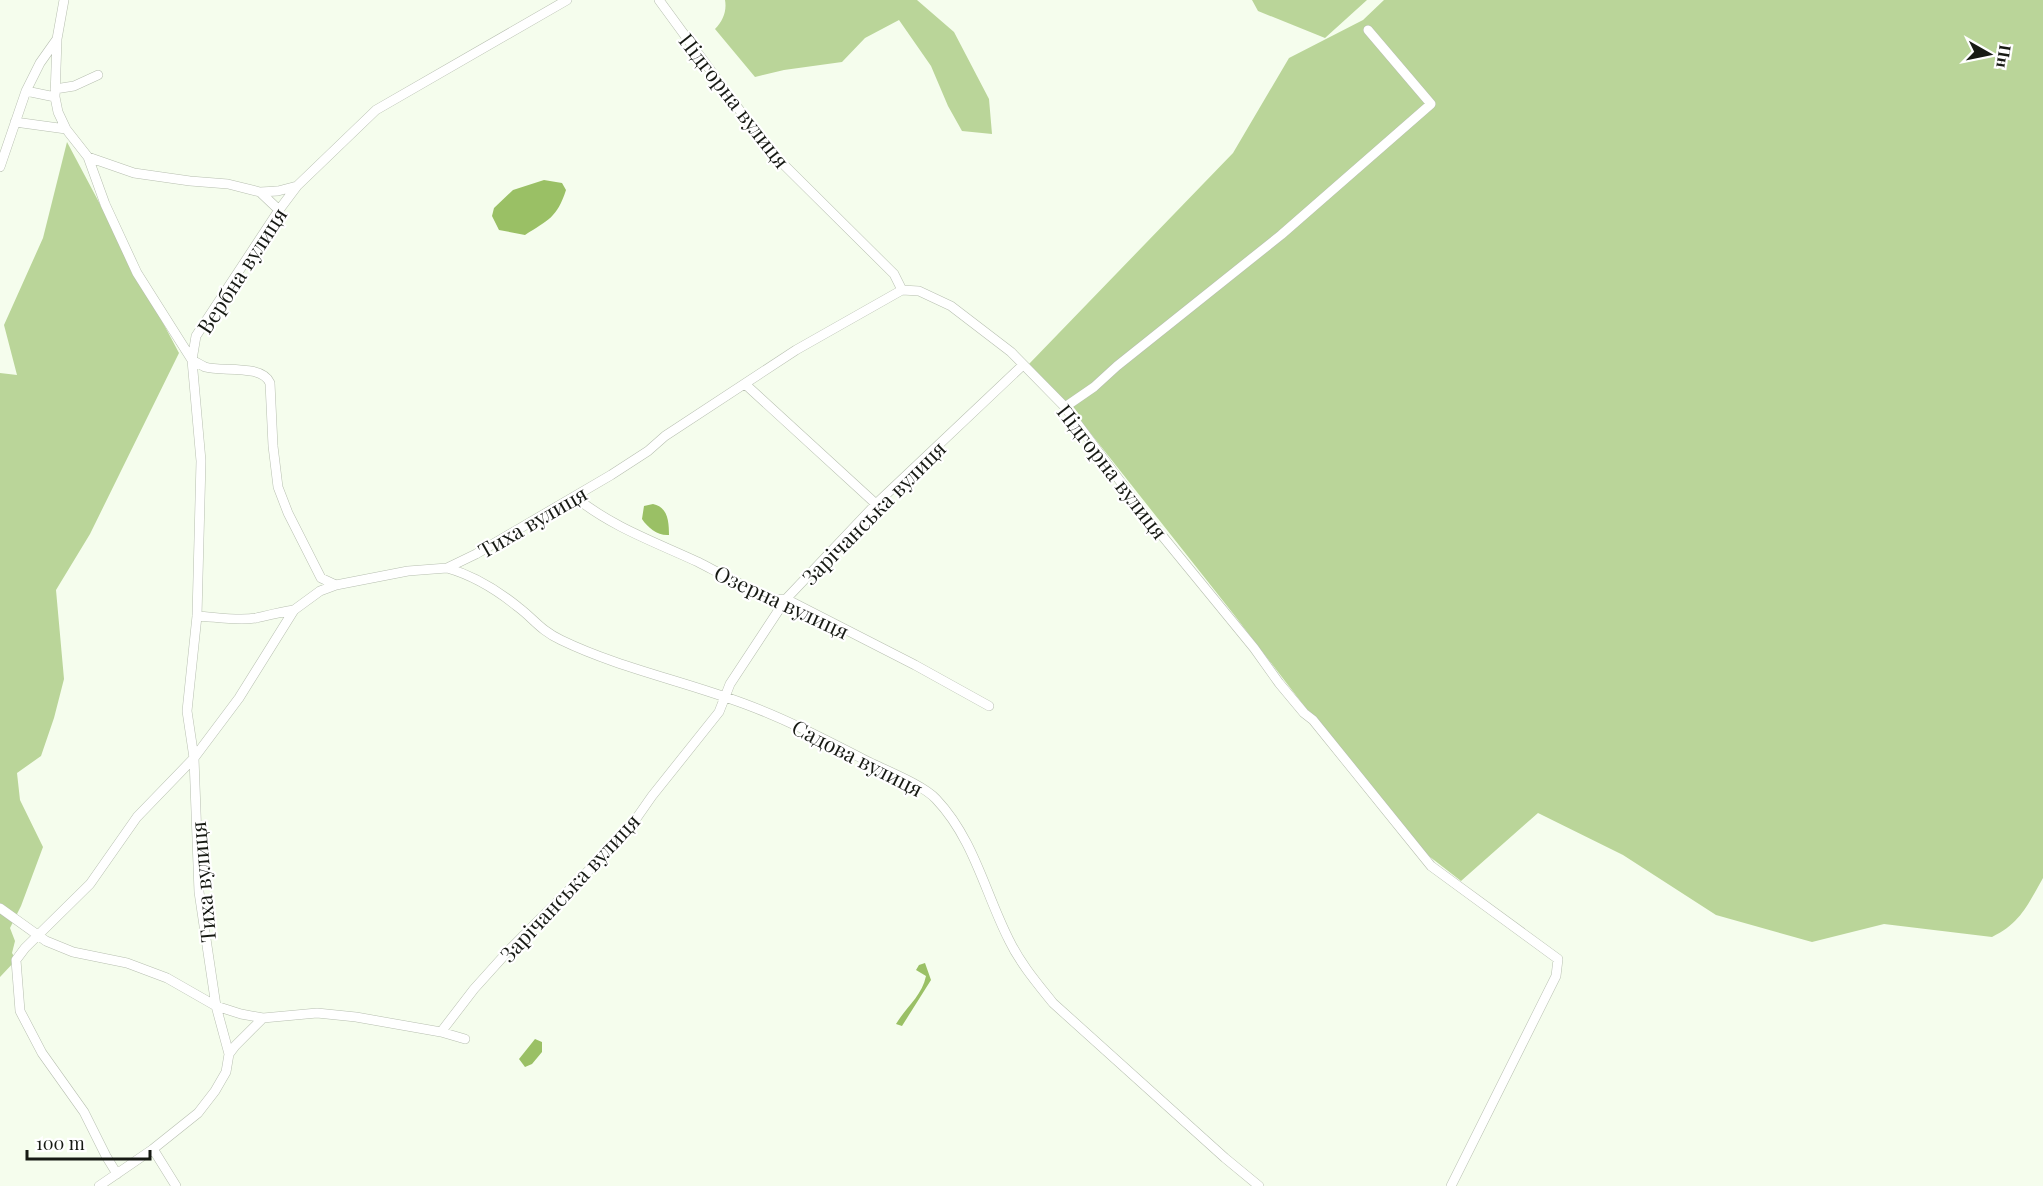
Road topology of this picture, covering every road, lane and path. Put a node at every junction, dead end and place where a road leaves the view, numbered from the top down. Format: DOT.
graph roads {
  1 [pos="64,0"];
  2 [pos="567,0"];
  3 [pos="659,0"];
  4 [pos="1368,30"];
  5 [pos="57,39"];
  6 [pos="98,75"];
  7 [pos="27,91"];
  8 [pos="55,93"];
  9 [pos="15,122"];
  10 [pos="66,129"];
  11 [pos="88,157"];
  12 [pos="0,167"];
  13 [pos="297,186"];
  14 [pos="260,192"];
  15 [pos="279,210"];
  16 [pos="902,290"];
  17 [pos="192,360"];
  18 [pos="1023,365"];
  19 [pos="745,384"];
  20 [pos="1065,407"];
  21 [pos="575,497"];
  22 [pos="876,504"];
  23 [pos="476,554"];
  24 [pos="447,568"];
  25 [pos="470,576"];
  26 [pos="336,585"];
  27 [pos="786,599"];
  28 [pos="294,610"];
  29 [pos="197,616"];
  30 [pos="726,698"];
  31 [pos="989,706"];
  32 [pos="194,758"];
  33 [pos="0,908"];
  34 [pos="39,936"];
  35 [pos="216,1006"];
  36 [pos="264,1018"];
  37 [pos="441,1032"];
  38 [pos="465,1040"];
  39 [pos="229,1054"];
  40 [pos="153,1149"];
  41 [pos="117,1174"];
  42 [pos="99,1186"];
  43 [pos="176,1186"];
  44 [pos="1259,1186"];
  45 [pos="1451,1186"];
  1 -- 5 [label="street"];
  2 -- 13 [label="street, Вербна вулиця"];
  3 -- 16 [label="street, Підгорна вулиця"];
  4 -- 20 [label="street"];
  5 -- 7 [label="street"];
  5 -- 8 [label="street"];
  6 -- 8 [label="street"];
  7 -- 8 [label="street"];
  7 -- 9 [label="street"];
  8 -- 10 [label="street"];
  9 -- 10 [label="street"];
  9 -- 12 [label="street"];
  10 -- 11 [label="street"];
  11 -- 14 [label="street"];
  11 -- 17 [label="street"];
  13 -- 14 [label="street"];
  13 -- 15 [label="street, Вербна вулиця"];
  14 -- 15 [label="street"];
  15 -- 17 [label="street, Вербна вулиця"];
  16 -- 18 [label="street, Підгорна вулиця"];
  16 -- 19 [label="street, Тиха вулиця"];
  17 -- 26 [label="street"];
  17 -- 29 [label="street, Вербна вулиця"];
  18 -- 20 [label="street, Підгорна вулиця"];
  18 -- 22 [label="street, Зарічанська вулиця"];
  19 -- 21 [label="street, Тиха вулиця"];
  19 -- 22 [label="street"];
  20 -- 45 [label="street, Підгорна вулиця"];
  21 -- 23 [label="street, Тиха вулиця"];
  21 -- 27 [label="street, Озерна вулиця"];
  22 -- 27 [label="street, Зарічанська вулиця"];
  23 -- 24 [label="street, Тиха вулиця"];
  23 -- 25 [label="street"];
  24 -- 25 [label="street, Садова вулиця"];
  24 -- 26 [label="street, Тиха вулиця"];
  25 -- 30 [label="street, Садова вулиця"];
  26 -- 28 [label="street, Тиха вулиця"];
  27 -- 30 [label="street, Зарічанська вулиця"];
  27 -- 31 [label="street, Озерна вулиця"];
  28 -- 29 [label="street"];
  28 -- 32 [label="street, Тиха вулиця"];
  29 -- 32 [label="street, Вербна вулиця"];
  30 -- 37 [label="street, Зарічанська вулиця"];
  30 -- 44 [label="street, Садова вулиця"];
  32 -- 34 [label="street, Тиха вулиця"];
  32 -- 35 [label="street, Тиха вулиця"];
  33 -- 34 [label="street"];
  34 -- 35 [label="street"];
  34 -- 41 [label="street, Тиха вулиця"];
  35 -- 36 [label="street"];
  35 -- 39 [label="street, Тиха вулиця"];
  36 -- 37 [label="street"];
  36 -- 39 [label="street"];
  37 -- 38 [label="street"];
  39 -- 40 [label="street"];
  40 -- 41 [label="street"];
  40 -- 43 [label="street"];
  41 -- 42 [label="street"];
}
